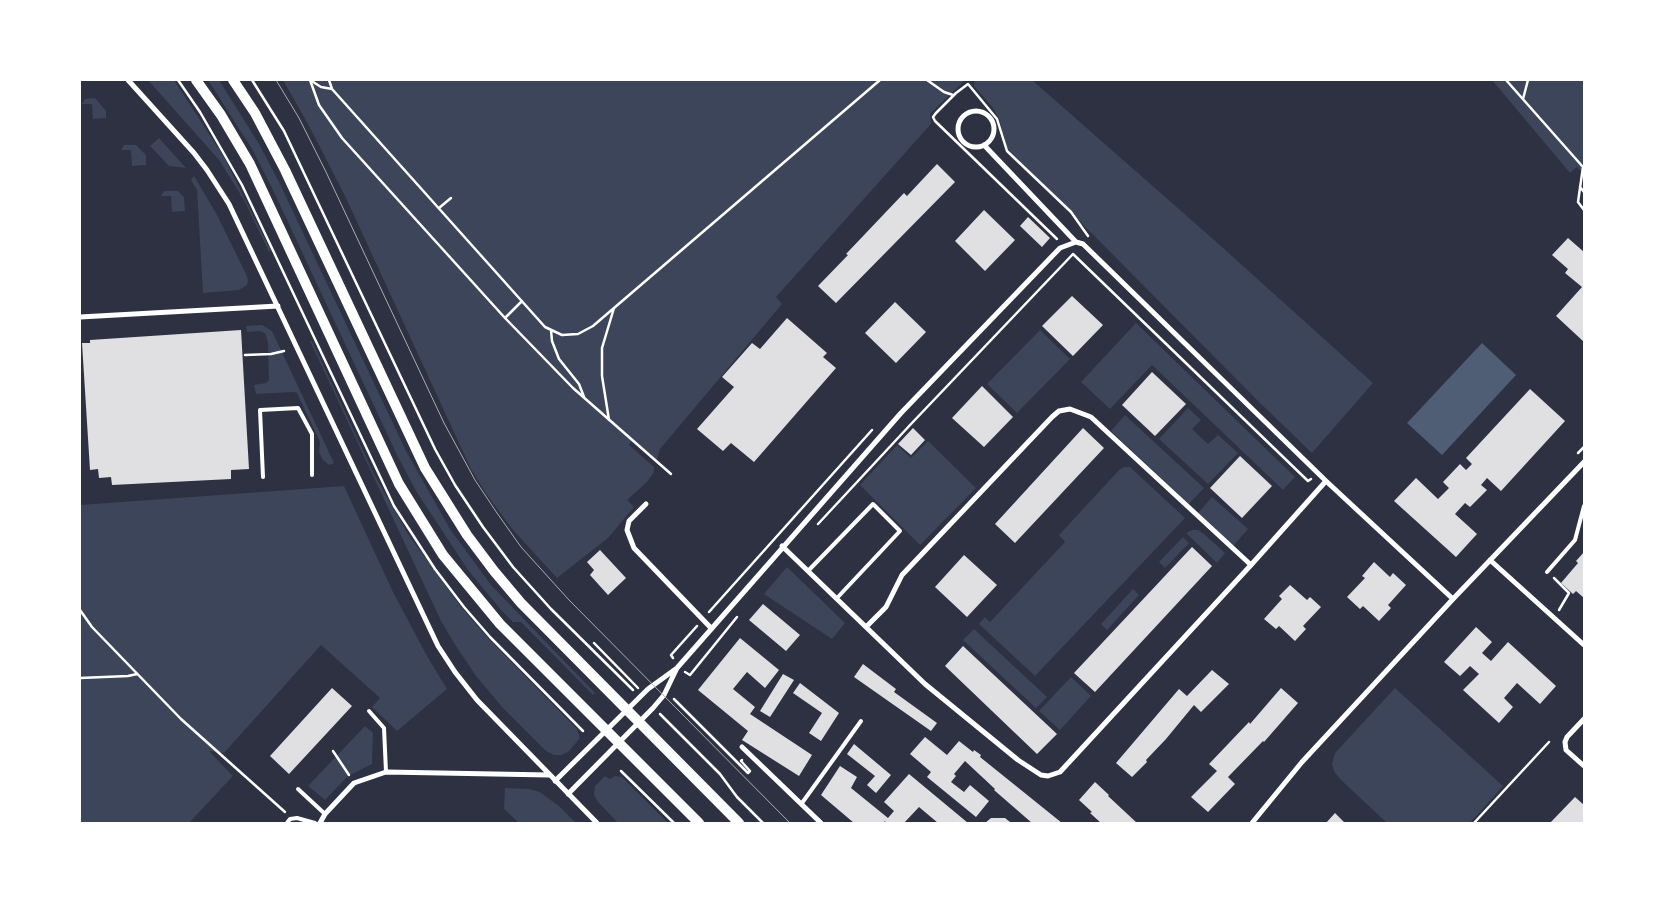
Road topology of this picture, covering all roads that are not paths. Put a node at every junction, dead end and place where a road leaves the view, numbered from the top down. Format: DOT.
graph roads {
  1 [pos="128,80"];
  2 [pos="196,80"];
  3 [pos="233,80"];
  4 [pos="984,145"];
  5 [pos="1076,242"];
  6 [pos="278,306"];
  7 [pos="80,318"];
  8 [pos="1583,465"];
  9 [pos="312,475"];
  10 [pos="263,476"];
  11 [pos="1326,481"];
  12 [pos="646,504"];
  13 [pos="1584,506"];
  14 [pos="782,546"];
  15 [pos="1490,560"];
  16 [pos="1251,565"];
  17 [pos="808,571"];
  18 [pos="1547,572"];
  19 [pos="837,598"];
  20 [pos="1453,600"];
  21 [pos="867,626"];
  22 [pos="711,628"];
  23 [pos="1584,645"];
  24 [pos="677,668"];
  25 [pos="627,710"];
  26 [pos="369,711"];
  27 [pos="1584,719"];
  28 [pos="861,721"];
  29 [pos="639,723"];
  30 [pos="607,730"];
  31 [pos="619,743"];
  32 [pos="742,748"];
  33 [pos="1584,766"];
  34 [pos="386,772"];
  35 [pos="549,775"];
  36 [pos="554,781"];
  37 [pos="298,789"];
  38 [pos="568,794"];
  39 [pos="802,804"];
  40 [pos="325,814"];
  41 [pos="289,821"];
  42 [pos="315,823"];
  43 [pos="320,823"];
  44 [pos="597,823"];
  45 [pos="699,823"];
  46 [pos="739,823"];
  47 [pos="821,823"];
  48 [pos="1252,823"];
  1 -- 6 [label="street"];
  2 -- 30 [label="main road"];
  3 -- 25 [label="main road"];
  4 -- 4 [label="street"];
  4 -- 5 [label="street"];
  5 -- 11 [label="street"];
  5 -- 14 [label="street"];
  6 -- 7 [label="street"];
  6 -- 35 [label="street"];
  8 -- 15 [label="street"];
  9 -- 10 [label="lane"];
  11 -- 16 [label="street"];
  11 -- 20 [label="street"];
  12 -- 22 [label="street"];
  13 -- 18 [label="lane"];
  14 -- 17 [label="street"];
  14 -- 22 [label="street"];
  15 -- 20 [label="street"];
  15 -- 23 [label="street"];
  16 -- 21 [label="street"];
  16 -- 21 [label="street"];
  17 -- 19 [label="street"];
  17 -- 19 [label="lane"];
  19 -- 21 [label="street"];
  20 -- 48 [label="street"];
  22 -- 24 [label="street"];
  24 -- 25 [label="street"];
  24 -- 29 [label="street"];
  25 -- 29 [label="main road"];
  25 -- 30 [label="street"];
  26 -- 34 [label="lane"];
  27 -- 33 [label="street"];
  28 -- 39 [label="lane"];
  29 -- 31 [label="street"];
  29 -- 46 [label="main road"];
  30 -- 31 [label="main road"];
  30 -- 36 [label="street"];
  31 -- 38 [label="street"];
  31 -- 45 [label="main road"];
  32 -- 39 [label="street"];
  34 -- 35 [label="street"];
  34 -- 40 [label="street"];
  35 -- 36 [label="street"];
  36 -- 38 [label="street"];
  37 -- 40 [label="lane"];
  38 -- 44 [label="street"];
  39 -- 47 [label="street"];
  40 -- 43 [label="street"];
  41 -- 42 [label="lane"];
}
